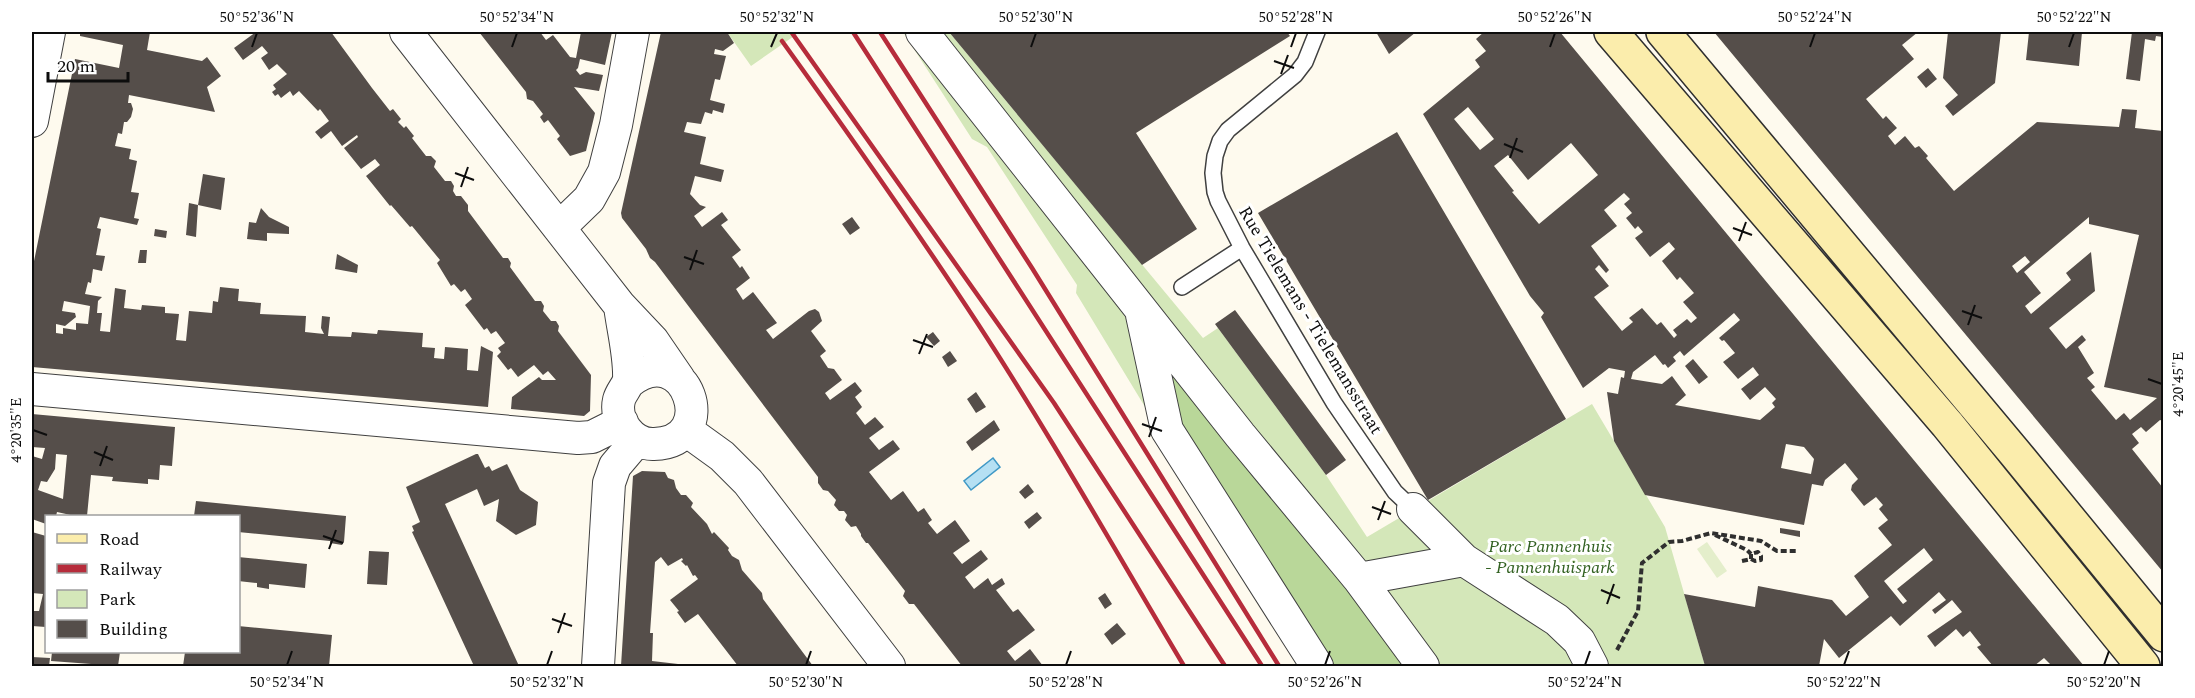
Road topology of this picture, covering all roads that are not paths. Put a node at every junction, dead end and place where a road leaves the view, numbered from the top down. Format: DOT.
graph roads {
  1 [pos="49,32"];
  2 [pos="406,32"];
  3 [pos="633,32"];
  4 [pos="922,32"];
  5 [pos="1317,32"];
  6 [pos="1611,32"];
  7 [pos="1663,32"];
  8 [pos="32,121"];
  9 [pos="559,228"];
  10 [pos="1242,248"];
  11 [pos="1182,287"];
  12 [pos="1140,305"];
  13 [pos="620,306"];
  14 [pos="679,379"];
  15 [pos="629,382"];
  16 [pos="32,389"];
  17 [pos="686,430"];
  18 [pos="629,431"];
  19 [pos="1413,509"];
  20 [pos="1464,560"];
  21 [pos="1359,579"];
  22 [pos="2163,635"];
  23 [pos="1602,662"];
  24 [pos="598,666"];
  25 [pos="889,666"];
  26 [pos="1317,666"];
  27 [pos="1423,666"];
  28 [pos="2143,666"];
  1 -- 8 [label="street"];
  2 -- 9 [label="street"];
  3 -- 9 [label="street"];
  4 -- 12 [label="street"];
  5 -- 10 [label="lane, Rue Tielemans - Tielemansstraat"];
  6 -- 28 [label="main road"];
  7 -- 22 [label="main road"];
  9 -- 13 [label="street"];
  10 -- 11 [label="lane"];
  10 -- 19 [label="lane, Rue Tielemans - Tielemansstraat"];
  12 -- 21 [label="street"];
  12 -- 26 [label="street"];
  13 -- 14 [label="street"];
  13 -- 15 [label="street"];
  14 -- 15 [label="street"];
  14 -- 17 [label="street"];
  15 -- 18 [label="street"];
  16 -- 18 [label="street"];
  17 -- 18 [label="street"];
  17 -- 25 [label="street"];
  18 -- 24 [label="street"];
  19 -- 20 [label="street"];
  20 -- 21 [label="street"];
  20 -- 23 [label="street"];
  21 -- 27 [label="street"];
}
